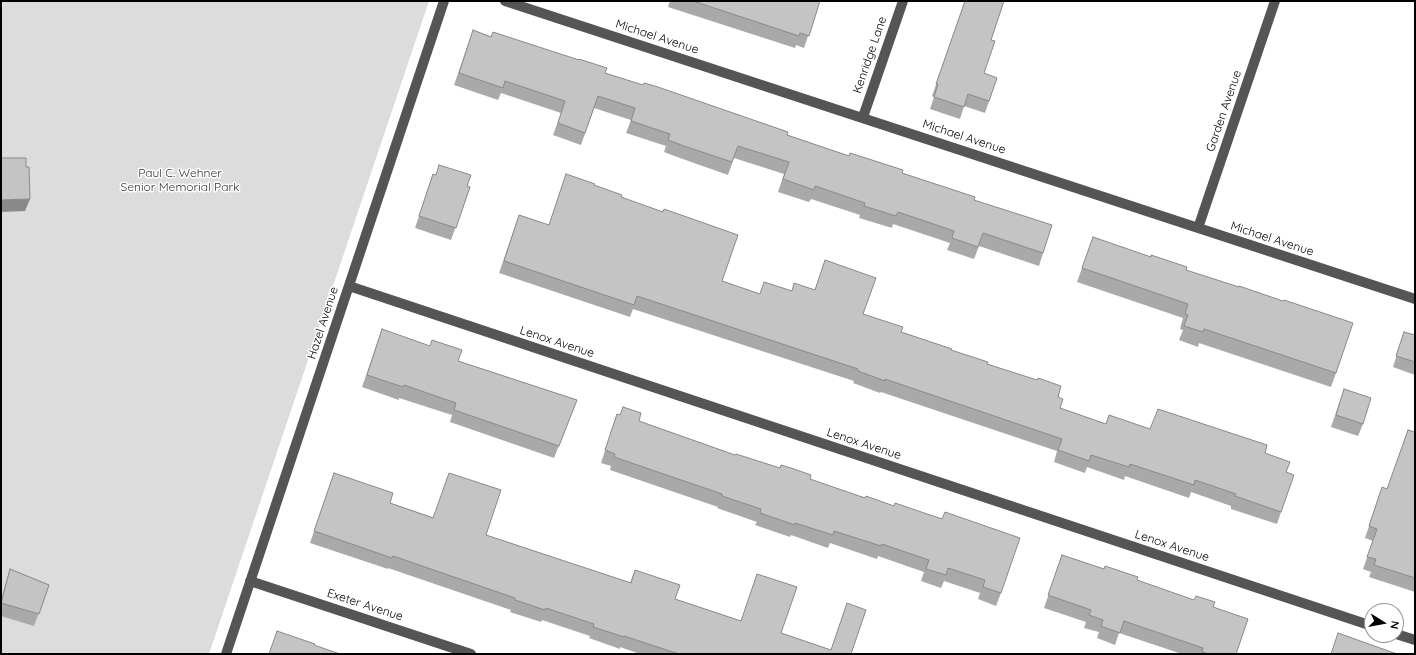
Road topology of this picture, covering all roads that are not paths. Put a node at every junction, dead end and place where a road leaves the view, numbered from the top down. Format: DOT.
graph roads {
  1 [pos="444,1"];
  2 [pos="505,1"];
  3 [pos="903,1"];
  4 [pos="1275,1"];
  5 [pos="863,117"];
  6 [pos="1198,228"];
  7 [pos="349,286"];
  8 [pos="1415,300"];
  9 [pos="250,581"];
  10 [pos="1364,623"];
  11 [pos="1404,637"];
  12 [pos="1415,640"];
  13 [pos="226,654"];
  14 [pos="471,654"];
  1 -- 7 [label="street, Hazel Avenue"];
  2 -- 5 [label="street, Michael Avenue"];
  3 -- 5 [label="street, Kenridge Lane"];
  4 -- 6 [label="street, Garden Avenue"];
  5 -- 6 [label="street, Michael Avenue"];
  6 -- 8 [label="street, Michael Avenue"];
  7 -- 9 [label="street, Hazel Avenue"];
  7 -- 10 [label="street, Lenox Avenue"];
  9 -- 13 [label="street, Hazel Avenue"];
  9 -- 14 [label="street, Exeter Avenue"];
  11 -- 12 [label="street"];
}
